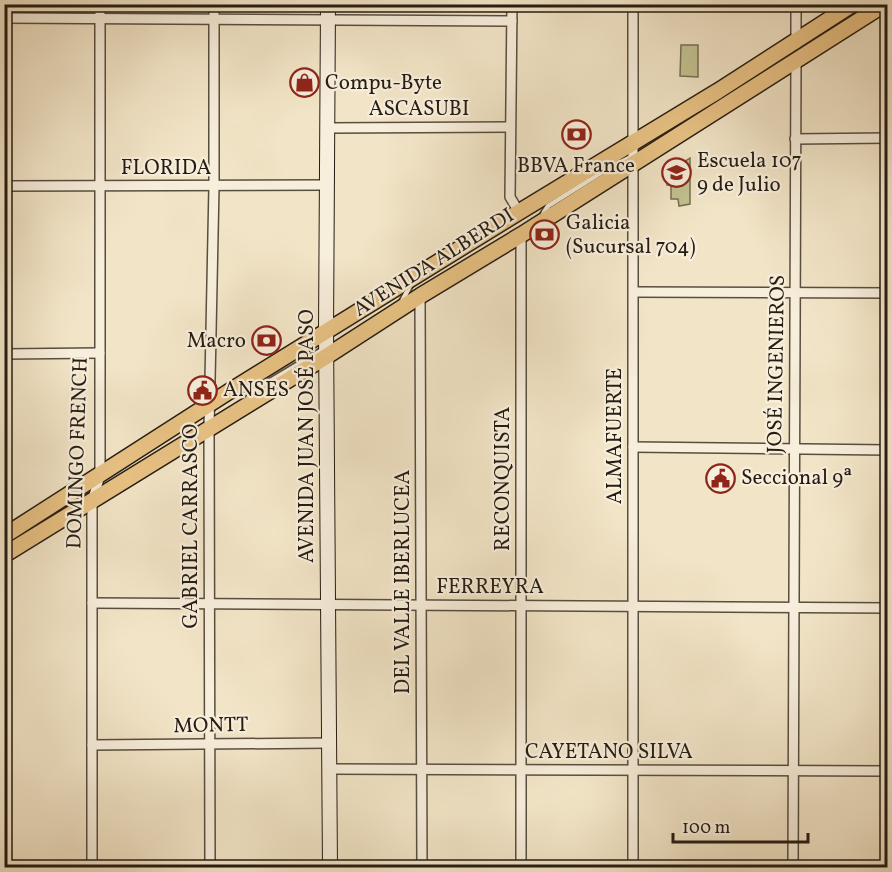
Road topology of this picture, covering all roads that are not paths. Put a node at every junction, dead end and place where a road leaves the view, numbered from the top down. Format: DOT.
graph roads {
  1 [pos="99,4"];
  2 [pos="214,4"];
  3 [pos="512,4"];
  4 [pos="633,4"];
  5 [pos="796,4"];
  6 [pos="853,4"];
  7 [pos="879,7"];
  8 [pos="328,12"];
  9 [pos="4,18"];
  10 [pos="99,18"];
  11 [pos="214,18"];
  12 [pos="512,21"];
  13 [pos="795,40"];
  14 [pos="796,61"];
  15 [pos="718,91"];
  16 [pos="714,108"];
  17 [pos="510,127"];
  18 [pos="327,128"];
  19 [pos="888,138"];
  20 [pos="795,139"];
  21 [pos="633,154"];
  22 [pos="327,185"];
  23 [pos="4,186"];
  24 [pos="100,186"];
  25 [pos="214,186"];
  26 [pos="548,206"];
  27 [pos="524,209"];
  28 [pos="537,224"];
  29 [pos="520,235"];
  30 [pos="413,278"];
  31 [pos="634,292"];
  32 [pos="796,292"];
  33 [pos="888,293"];
  34 [pos="420,296"];
  35 [pos="401,303"];
  36 [pos="327,345"];
  37 [pos="100,353"];
  38 [pos="4,354"];
  39 [pos="233,389"];
  40 [pos="252,392"];
  41 [pos="210,405"];
  42 [pos="242,407"];
  43 [pos="209,429"];
  44 [pos="633,447"];
  45 [pos="794,447"];
  46 [pos="888,450"];
  47 [pos="100,476"];
  48 [pos="92,501"];
  49 [pos="4,536"];
  50 [pos="4,555"];
  51 [pos="92,603"];
  52 [pos="209,604"];
  53 [pos="329,604"];
  54 [pos="421,605"];
  55 [pos="520,605"];
  56 [pos="634,606"];
  57 [pos="794,607"];
  58 [pos="888,609"];
  59 [pos="330,743"];
  60 [pos="210,744"];
  61 [pos="92,745"];
  62 [pos="330,768"];
  63 [pos="422,769"];
  64 [pos="520,769"];
  65 [pos="633,770"];
  66 [pos="793,771"];
  67 [pos="888,771"];
  68 [pos="92,867"];
  69 [pos="210,867"];
  70 [pos="330,867"];
  71 [pos="422,867"];
  72 [pos="521,867"];
  73 [pos="633,867"];
  74 [pos="793,867"];
  1 -- 10 [label="street, DOMINGO FRENCH"];
  2 -- 11 [label="street, GABRIEL CARRASCO"];
  3 -- 12 [label="street"];
  4 -- 21 [label="street, ALMAFUERTE"];
  5 -- 13 [label="street, JOSÉ INGENIEROS"];
  6 -- 13 [label="main road, AVENIDA ALBERDI"];
  7 -- 14 [label="main road, AVENIDA ALBERDI"];
  8 -- 11 [label="street"];
  8 -- 12 [label="street"];
  8 -- 18 [label="street, AVENIDA JUAN JOSÉ PASO"];
  9 -- 10 [label="street"];
  10 -- 11 [label="street"];
  10 -- 24 [label="street, DOMINGO FRENCH"];
  11 -- 25 [label="street, GABRIEL CARRASCO"];
  12 -- 17 [label="street"];
  13 -- 14 [label="street, JOSÉ INGENIEROS"];
  13 -- 15 [label="main road, AVENIDA ALBERDI"];
  14 -- 16 [label="main road, AVENIDA ALBERDI"];
  14 -- 20 [label="street, JOSÉ INGENIEROS"];
  15 -- 16 [label="lane"];
  15 -- 21 [label="main road, AVENIDA ALBERDI"];
  16 -- 21 [label="main road, AVENIDA ALBERDI"];
  16 -- 21 [label="lane"];
  17 -- 18 [label="street, ASCASUBI"];
  17 -- 27 [label="street"];
  18 -- 22 [label="street, AVENIDA JUAN JOSÉ PASO"];
  19 -- 20 [label="street"];
  20 -- 32 [label="street, JOSÉ INGENIEROS"];
  21 -- 26 [label="lane"];
  21 -- 27 [label="main road, AVENIDA ALBERDI"];
  21 -- 28 [label="main road, AVENIDA ALBERDI"];
  21 -- 31 [label="street, ALMAFUERTE"];
  22 -- 25 [label="street, FLORIDA"];
  22 -- 36 [label="street, AVENIDA JUAN JOSÉ PASO"];
  23 -- 24 [label="street, FLORIDA"];
  24 -- 25 [label="street, FLORIDA"];
  24 -- 37 [label="street, DOMINGO FRENCH"];
  25 -- 41 [label="street, GABRIEL CARRASCO"];
  26 -- 27 [label="lane"];
  26 -- 28 [label="lane"];
  27 -- 30 [label="main road, AVENIDA ALBERDI"];
  28 -- 29 [label="main road, AVENIDA ALBERDI"];
  29 -- 34 [label="main road, AVENIDA ALBERDI"];
  29 -- 55 [label="street, RECONQUISTA"];
  30 -- 35 [label="lane"];
  30 -- 36 [label="main road, AVENIDA ALBERDI"];
  31 -- 32 [label="street"];
  31 -- 44 [label="street, ALMAFUERTE"];
  32 -- 33 [label="street"];
  32 -- 45 [label="street, JOSÉ INGENIEROS"];
  34 -- 35 [label="lane"];
  34 -- 36 [label="main road, AVENIDA ALBERDI"];
  34 -- 54 [label="street, DEL VALLE IBERLUCEA"];
  35 -- 36 [label="lane"];
  36 -- 39 [label="main road, AVENIDA ALBERDI"];
  36 -- 40 [label="lane"];
  36 -- 42 [label="main road, AVENIDA ALBERDI"];
  36 -- 53 [label="street, AVENIDA JUAN JOSÉ PASO"];
  37 -- 38 [label="street"];
  37 -- 47 [label="street, DOMINGO FRENCH"];
  39 -- 40 [label="lane"];
  39 -- 41 [label="main road, AVENIDA ALBERDI"];
  40 -- 42 [label="lane"];
  41 -- 43 [label="street, GABRIEL CARRASCO"];
  41 -- 47 [label="main road, AVENIDA ALBERDI"];
  42 -- 43 [label="main road, AVENIDA ALBERDI"];
  43 -- 48 [label="main road, AVENIDA ALBERDI"];
  43 -- 52 [label="street, GABRIEL CARRASCO"];
  44 -- 45 [label="street"];
  44 -- 56 [label="street, ALMAFUERTE"];
  45 -- 46 [label="street"];
  45 -- 57 [label="street, JOSÉ INGENIEROS"];
  47 -- 48 [label="street, DOMINGO FRENCH"];
  47 -- 49 [label="main road, AVENIDA ALBERDI"];
  48 -- 50 [label="main road, AVENIDA ALBERDI"];
  48 -- 51 [label="street, DOMINGO FRENCH"];
  51 -- 52 [label="street, FERREYRA"];
  51 -- 61 [label="street, DOMINGO FRENCH"];
  52 -- 53 [label="street, FERREYRA"];
  52 -- 60 [label="street, GABRIEL CARRASCO"];
  53 -- 54 [label="street, FERREYRA"];
  53 -- 59 [label="street, AVENIDA JUAN JOSÉ PASO"];
  54 -- 55 [label="street, FERREYRA"];
  54 -- 63 [label="street, DEL VALLE IBERLUCEA"];
  55 -- 56 [label="street, FERREYRA"];
  55 -- 64 [label="street, RECONQUISTA"];
  56 -- 57 [label="street, FERREYRA"];
  56 -- 65 [label="street, ALMAFUERTE"];
  57 -- 58 [label="street, FERREYRA"];
  57 -- 66 [label="street, JOSÉ INGENIEROS"];
  59 -- 60 [label="street, MONTT"];
  59 -- 62 [label="street, AVENIDA JUAN JOSÉ PASO"];
  60 -- 61 [label="street, MONTT"];
  60 -- 69 [label="street, GABRIEL CARRASCO"];
  61 -- 68 [label="street, DOMINGO FRENCH"];
  62 -- 63 [label="street, CAYETANO SILVA"];
  62 -- 70 [label="street, AVENIDA JUAN JOSÉ PASO"];
  63 -- 64 [label="street, CAYETANO SILVA"];
  63 -- 71 [label="street, DEL VALLE IBERLUCEA"];
  64 -- 65 [label="street, CAYETANO SILVA"];
  64 -- 72 [label="street, RECONQUISTA"];
  65 -- 66 [label="street, CAYETANO SILVA"];
  65 -- 73 [label="street, ALMAFUERTE"];
  66 -- 67 [label="street, CAYETANO SILVA"];
  66 -- 74 [label="street, JOSÉ INGENIEROS"];
}
